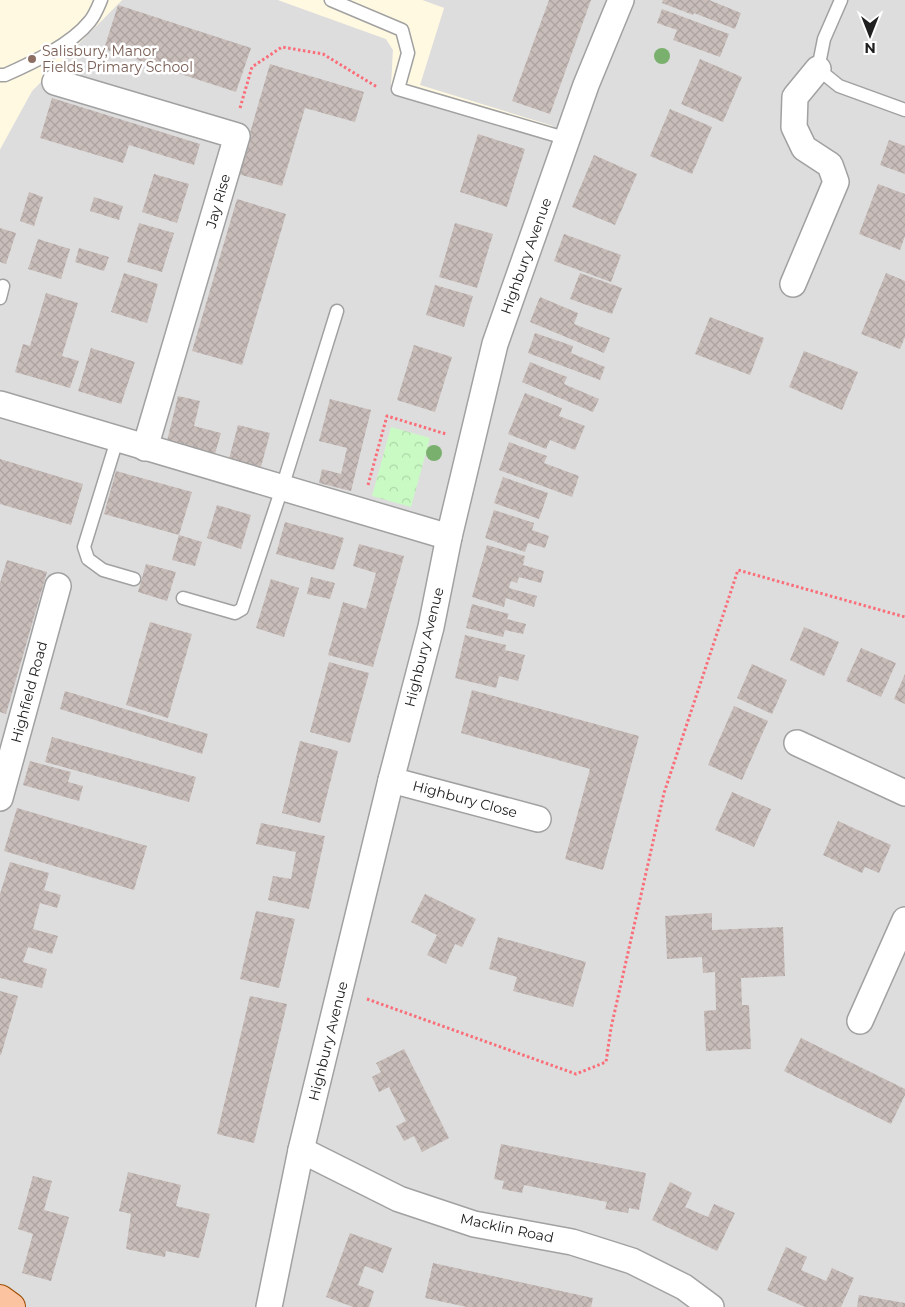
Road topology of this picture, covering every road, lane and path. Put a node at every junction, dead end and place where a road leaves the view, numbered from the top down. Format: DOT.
graph roads {
  1 [pos="101,0"];
  2 [pos="331,0"];
  3 [pos="621,0"];
  4 [pos="841,0"];
  5 [pos="818,69"];
  6 [pos="0,75"];
  7 [pos="55,82"];
  8 [pos="905,110"];
  9 [pos="568,139"];
  10 [pos="794,284"];
  11 [pos="337,311"];
  12 [pos="0,404"];
  13 [pos="117,440"];
  14 [pos="472,441"];
  15 [pos="145,448"];
  16 [pos="282,488"];
  17 [pos="360,512"];
  18 [pos="449,538"];
  19 [pos="134,579"];
  20 [pos="58,586"];
  21 [pos="183,598"];
  22 [pos="905,617"];
  23 [pos="797,743"];
  24 [pos="391,780"];
  25 [pos="905,794"];
  26 [pos="0,798"];
  27 [pos="538,818"];
  28 [pos="905,920"];
  29 [pos="340,989"];
  30 [pos="860,1021"];
  31 [pos="301,1150"];
  32 [pos="0,1299"];
  33 [pos="11,1307"];
  34 [pos="269,1307"];
  35 [pos="711,1307"];
  1 -- 6 [label="lane"];
  2 -- 9 [label="lane"];
  3 -- 9 [label="street, Highbury Avenue"];
  4 -- 5 [label="lane"];
  5 -- 8 [label="lane"];
  5 -- 10 [label="street"];
  7 -- 15 [label="street, Jay Rise"];
  9 -- 14 [label="street, Highbury Avenue"];
  11 -- 16 [label="lane"];
  12 -- 13 [label="street"];
  13 -- 15 [label="street"];
  13 -- 19 [label="lane"];
  14 -- 17 [label="path"];
  14 -- 18 [label="street, Highbury Avenue"];
  15 -- 16 [label="street"];
  16 -- 17 [label="street"];
  16 -- 21 [label="lane"];
  17 -- 18 [label="street"];
  18 -- 24 [label="street, Highbury Avenue"];
  20 -- 26 [label="street, Highfield Road"];
  22 -- 29 [label="path"];
  23 -- 25 [label="street"];
  24 -- 27 [label="street, Highbury Close"];
  24 -- 29 [label="street, Highbury Avenue"];
  28 -- 30 [label="street"];
  29 -- 31 [label="street, Highbury Avenue"];
  31 -- 34 [label="street, Highbury Avenue"];
  31 -- 35 [label="street, Macklin Road"];
  32 -- 33 [label="main road"];
}
